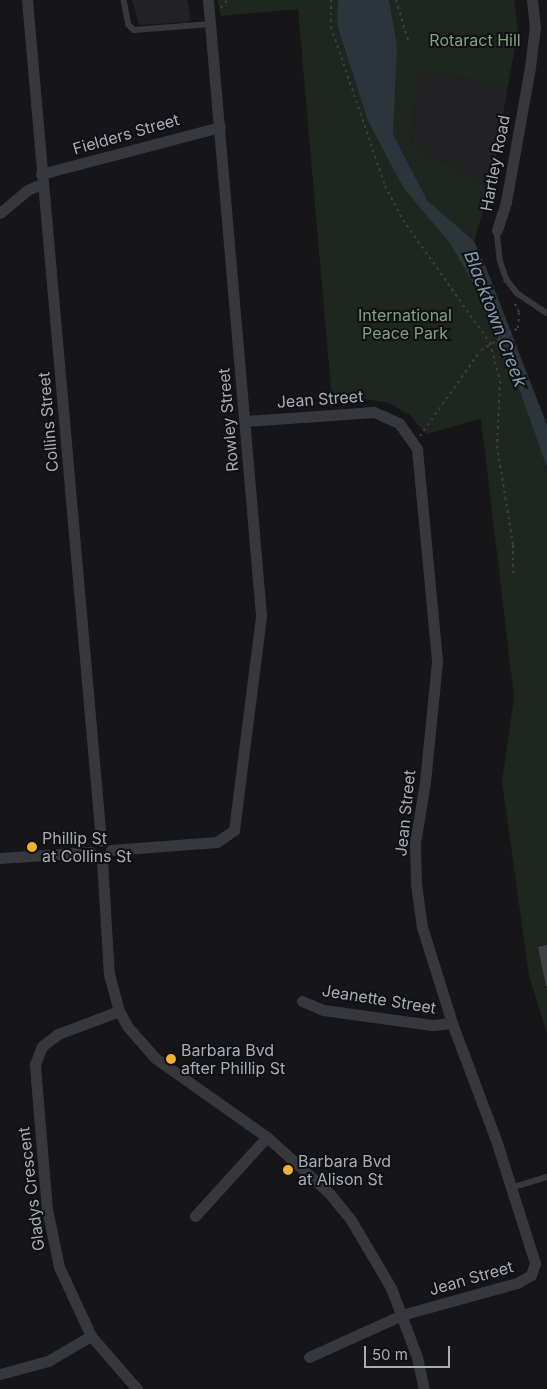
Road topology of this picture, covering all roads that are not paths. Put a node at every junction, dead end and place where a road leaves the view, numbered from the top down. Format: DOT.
graph roads {
  1 [pos="27,0"];
  2 [pos="124,0"];
  3 [pos="208,0"];
  4 [pos="532,0"];
  5 [pos="211,24"];
  6 [pos="220,127"];
  7 [pos="42,179"];
  8 [pos="0,213"];
  9 [pos="497,230"];
  10 [pos="547,313"];
  11 [pos="245,422"];
  12 [pos="101,841"];
  13 [pos="112,850"];
  14 [pos="92,852"];
  15 [pos="0,858"];
  16 [pos="102,862"];
  17 [pos="302,1001"];
  18 [pos="118,1011"];
  19 [pos="452,1023"];
  20 [pos="267,1136"];
  21 [pos="547,1177"];
  22 [pos="512,1188"];
  23 [pos="195,1216"];
  24 [pos="402,1316"];
  25 [pos="91,1336"];
  26 [pos="309,1357"];
  27 [pos="0,1374"];
  28 [pos="137,1389"];
  29 [pos="424,1389"];
  1 -- 7 [label="street, Collins Street"];
  2 -- 5 [label="lane"];
  3 -- 5 [label="street, Rowley Street"];
  4 -- 9 [label="street, Hartley Road"];
  5 -- 6 [label="street, Rowley Street"];
  6 -- 7 [label="street, Fielders Street"];
  6 -- 11 [label="street, Rowley Street"];
  7 -- 8 [label="street, Fielders Street"];
  7 -- 12 [label="street, Collins Street"];
  9 -- 10 [label="lane, Hartley Road"];
  11 -- 13 [label="street, Rowley Street"];
  11 -- 19 [label="street, Jean Street"];
  12 -- 13 [label="street"];
  12 -- 14 [label="street"];
  13 -- 16 [label="street"];
  14 -- 15 [label="street"];
  14 -- 16 [label="street"];
  16 -- 18 [label="street"];
  17 -- 19 [label="street, Jeanette Street"];
  18 -- 20 [label="street"];
  18 -- 25 [label="street, Gladys Crescent"];
  19 -- 22 [label="street, Jean Street"];
  20 -- 23 [label="street"];
  20 -- 24 [label="street"];
  21 -- 22 [label="lane"];
  22 -- 24 [label="street, Jean Street"];
  24 -- 26 [label="street"];
  24 -- 29 [label="street"];
  25 -- 27 [label="street"];
  25 -- 28 [label="street, Gladys Crescent"];
}
